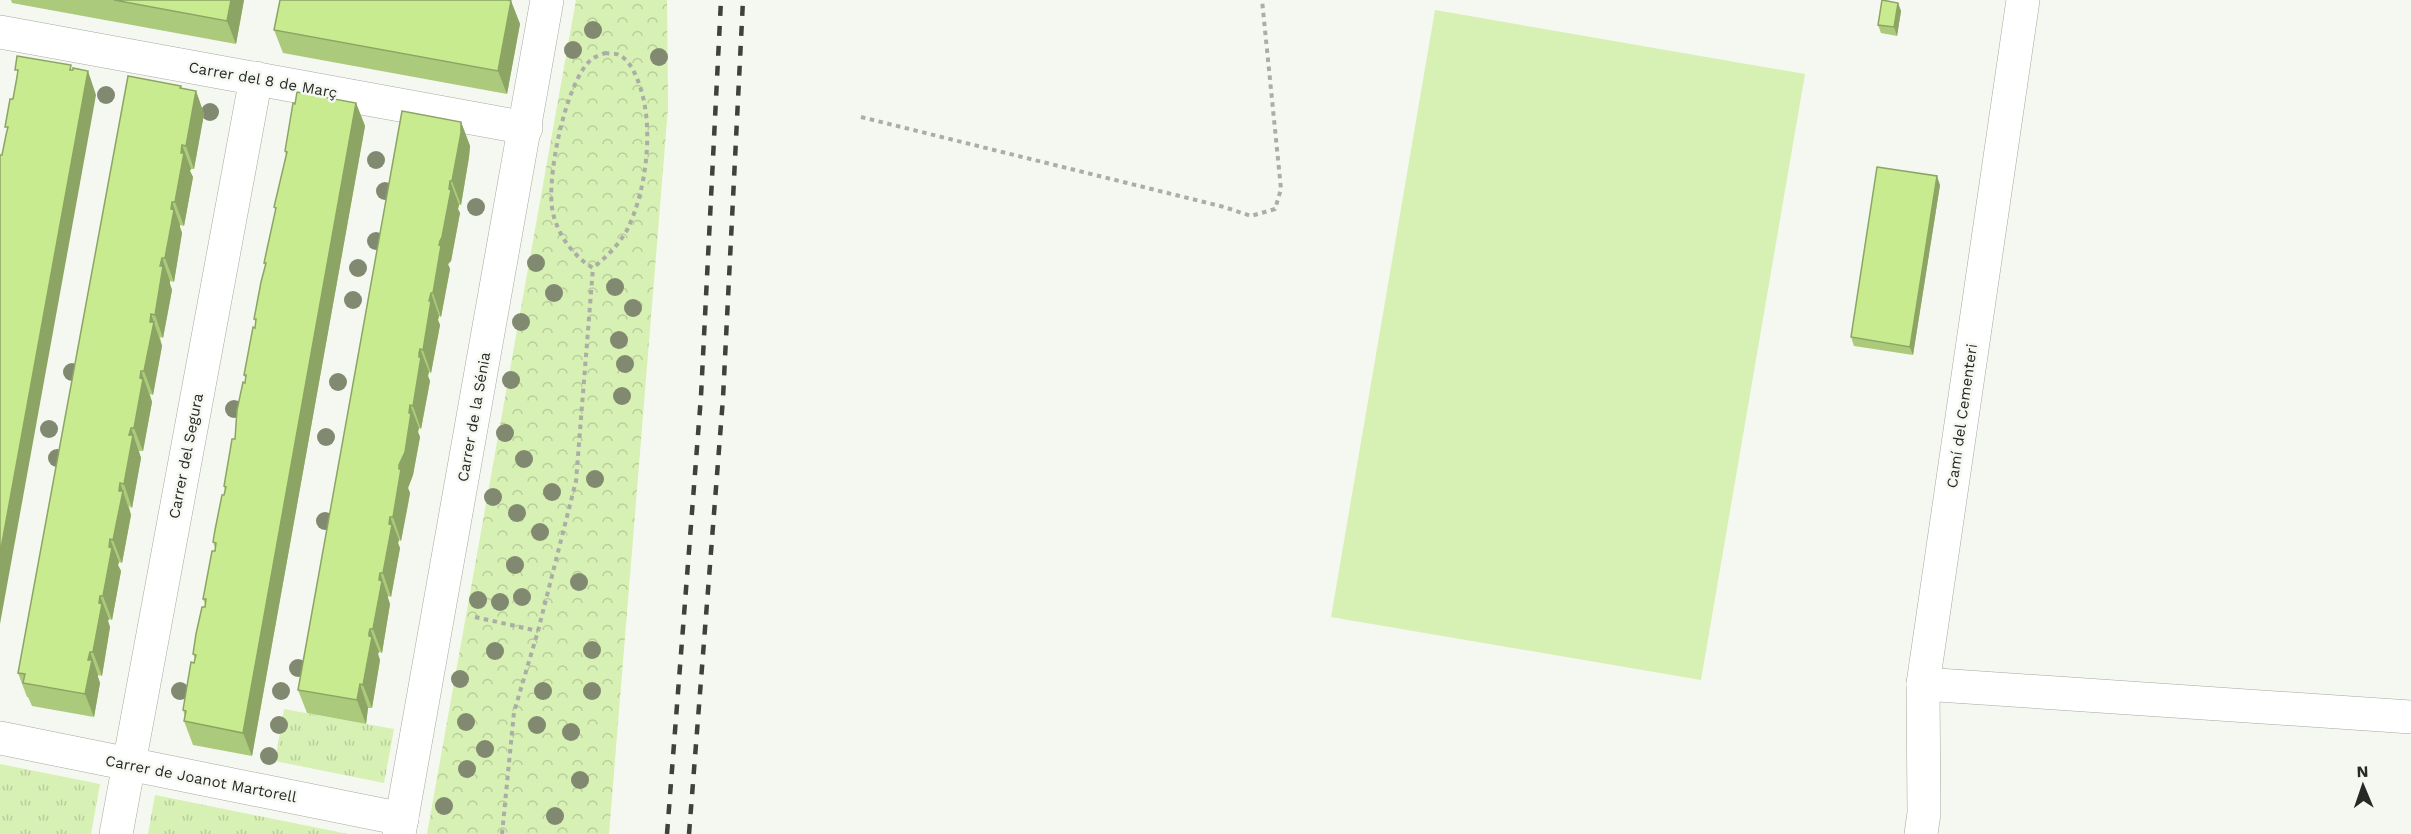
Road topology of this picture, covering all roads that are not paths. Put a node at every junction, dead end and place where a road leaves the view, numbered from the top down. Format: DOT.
graph roads {
  1 [pos="547,0"];
  2 [pos="2023,0"];
  3 [pos="0,32"];
  4 [pos="256,78"];
  5 [pos="526,128"];
  6 [pos="1923,684"];
  7 [pos="2411,717"];
  8 [pos="0,738"];
  9 [pos="129,764"];
  10 [pos="401,827"];
  11 [pos="116,834"];
  12 [pos="1921,834"];
  1 -- 5 [label="street, Carrer de la Sénia"];
  2 -- 6 [label="street, Camí del Cementeri"];
  3 -- 4 [label="street, Carrer del 8 de Març"];
  4 -- 5 [label="street, Carrer del 8 de Març"];
  4 -- 9 [label="street, Carrer del Segura"];
  5 -- 10 [label="street, Carrer de la Sénia"];
  6 -- 7 [label="street"];
  6 -- 12 [label="street, Camí del Cementeri"];
  8 -- 9 [label="street, Carrer de Joanot Martorell"];
  9 -- 10 [label="street, Carrer de Joanot Martorell"];
  9 -- 11 [label="street, Carrer del Segura"];
}
